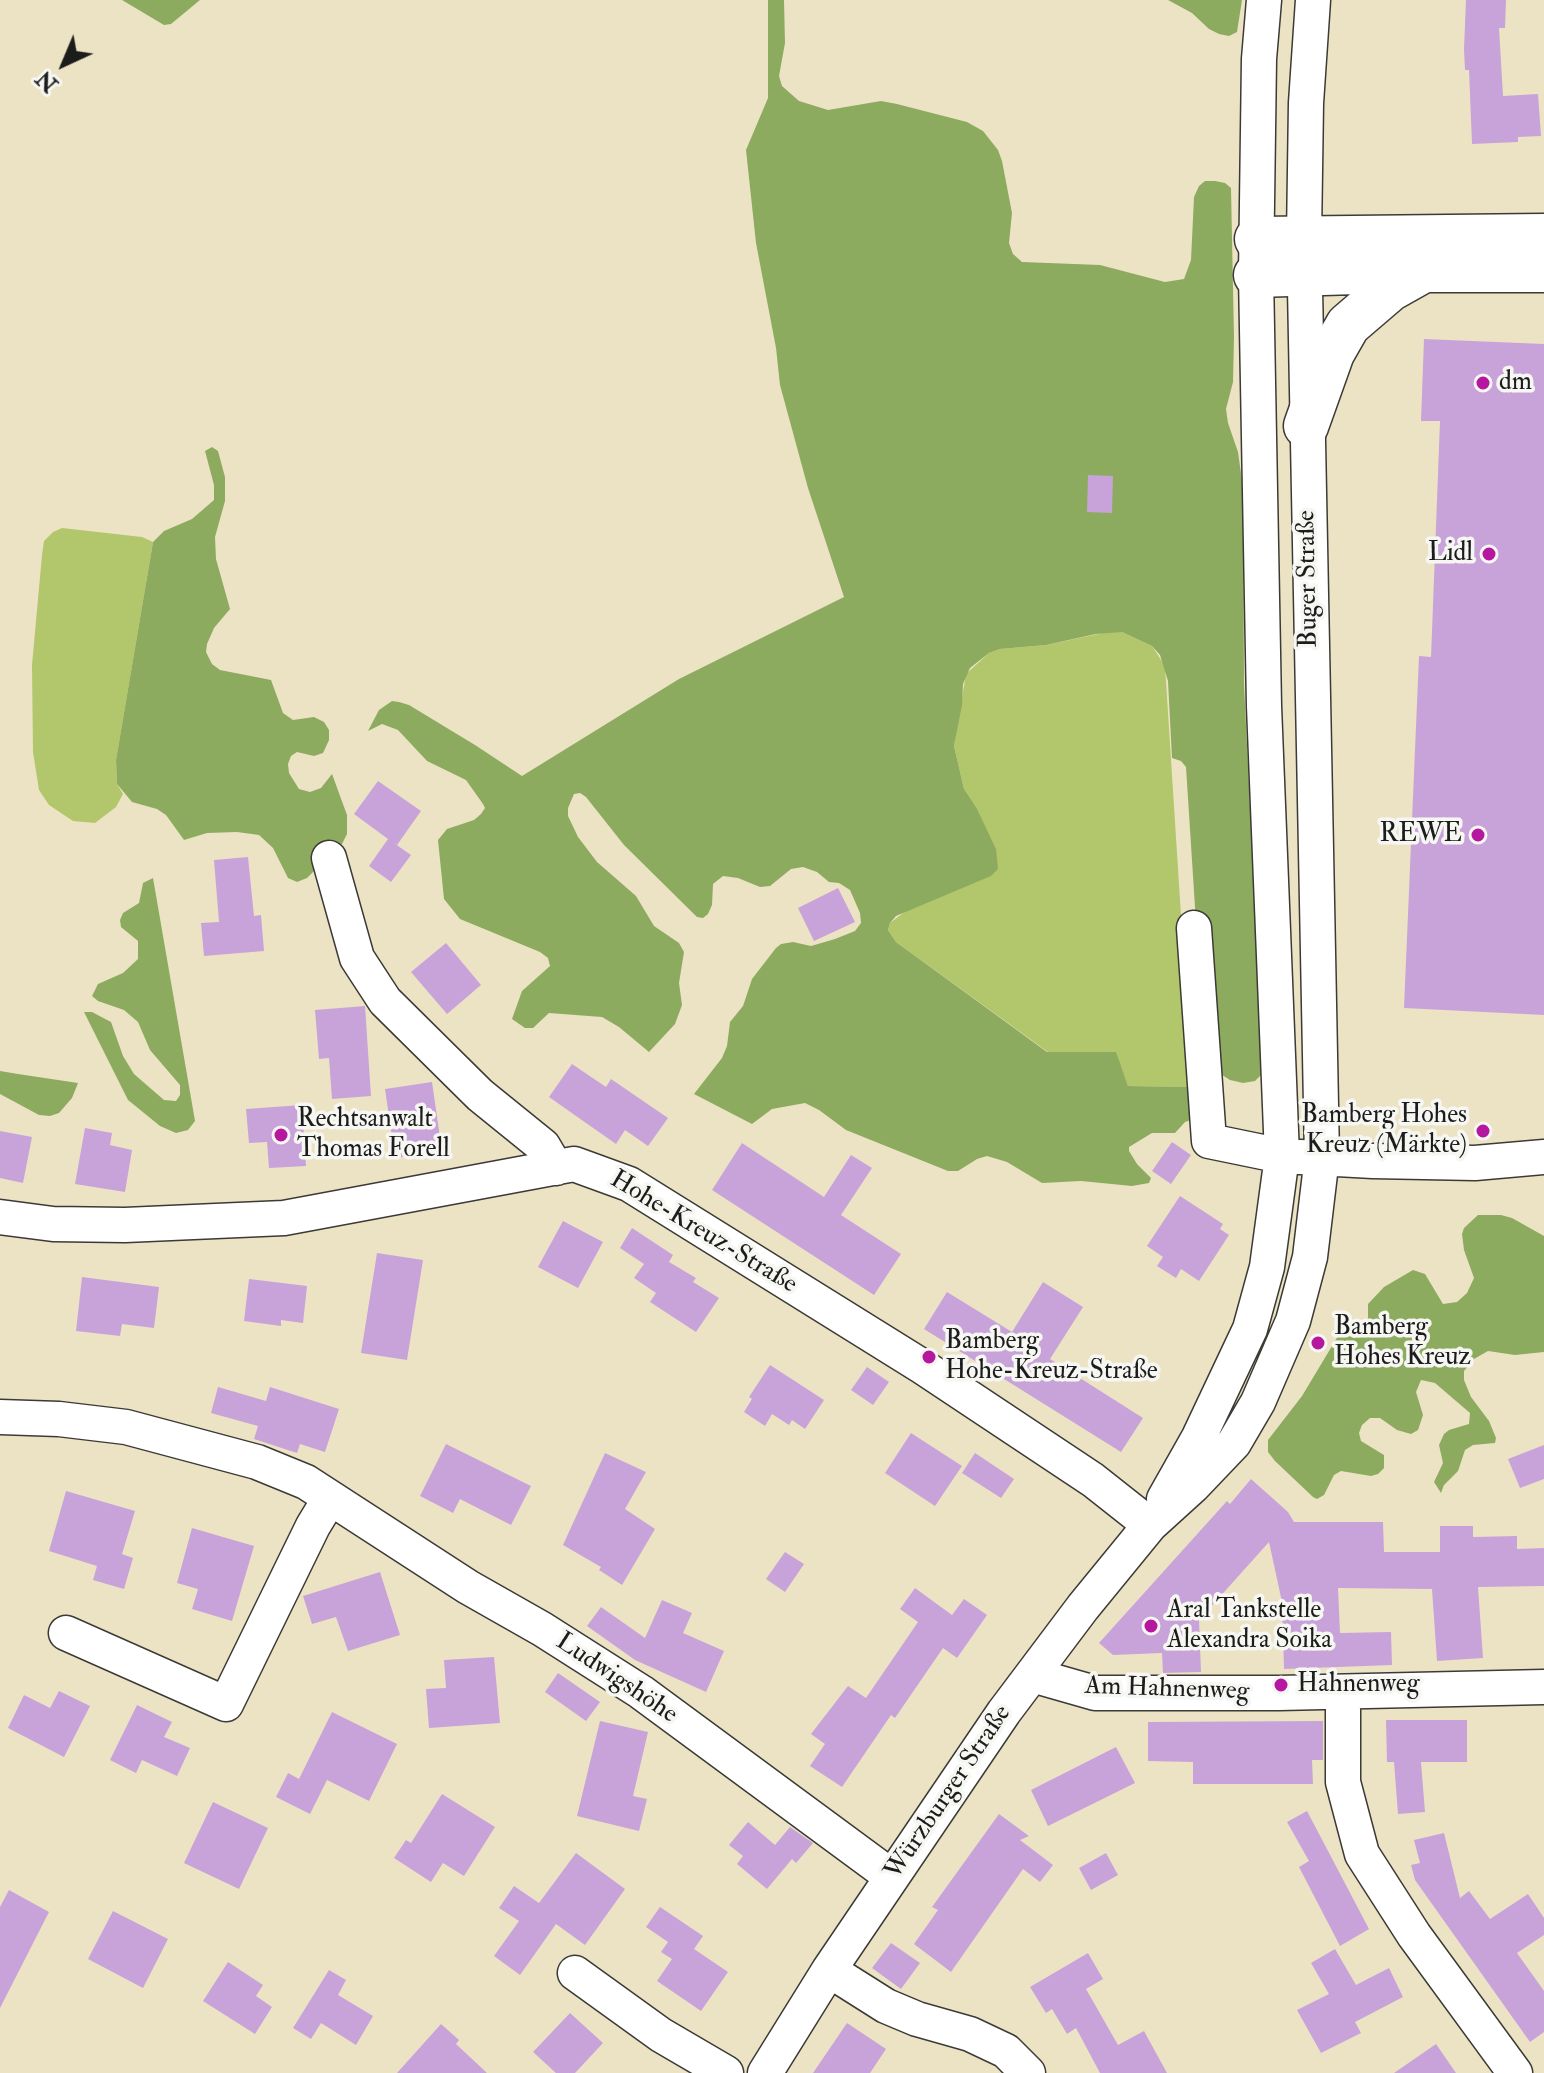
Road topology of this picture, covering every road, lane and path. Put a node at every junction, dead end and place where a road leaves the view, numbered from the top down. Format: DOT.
graph roads {
  1 [pos="1264,0"];
  2 [pos="1313,0"];
  3 [pos="1259,59"];
  4 [pos="1308,62"];
  5 [pos="1544,236"];
  6 [pos="1304,256"];
  7 [pos="1257,257"];
  8 [pos="1424,270"];
  9 [pos="1544,270"];
  10 [pos="1306,426"];
  11 [pos="329,858"];
  12 [pos="1194,928"];
  13 [pos="1282,1156"];
  14 [pos="1322,1157"];
  15 [pos="1544,1157"];
  16 [pos="556,1168"];
  17 [pos="0,1217"];
  18 [pos="0,1417"];
  19 [pos="330,1498"];
  20 [pos="1150,1525"];
  21 [pos="66,1633"];
  22 [pos="1032,1675"];
  23 [pos="1544,1687"];
  24 [pos="1343,1693"];
  25 [pos="892,1877"];
  26 [pos="829,1970"];
  27 [pos="575,1973"];
  28 [pos="726,2073"];
  29 [pos="765,2073"];
  30 [pos="1028,2073"];
  31 [pos="1515,2073"];
  1 -- 3 [label="street, Buger Straße"];
  2 -- 4 [label="street, Buger Straße"];
  3 -- 4 [label="street"];
  3 -- 7 [label="street, Buger Straße"];
  4 -- 6 [label="street, Buger Straße"];
  5 -- 6 [label="main road"];
  6 -- 7 [label="main road"];
  6 -- 8 [label="main road"];
  6 -- 10 [label="street, Buger Straße"];
  7 -- 13 [label="street, Buger Straße"];
  8 -- 9 [label="main road"];
  8 -- 10 [label="main road"];
  10 -- 14 [label="street, Buger Straße"];
  11 -- 16 [label="street"];
  12 -- 13 [label="street"];
  13 -- 14 [label="street"];
  13 -- 20 [label="street, Würzburger Straße"];
  14 -- 15 [label="street"];
  14 -- 20 [label="street, Würzburger Straße"];
  16 -- 17 [label="street, Hohe-Kreuz-Straße"];
  16 -- 20 [label="street, Hohe-Kreuz-Straße"];
  18 -- 19 [label="street, Ludwigshöhe"];
  19 -- 21 [label="street"];
  19 -- 25 [label="street, Ludwigshöhe"];
  20 -- 22 [label="street, Würzburger Straße"];
  22 -- 24 [label="street, Am Hahnenweg"];
  22 -- 25 [label="street, Würzburger Straße"];
  23 -- 24 [label="street, Am Hahnenweg"];
  24 -- 31 [label="street"];
  25 -- 26 [label="street, Würzburger Straße"];
  26 -- 29 [label="street, Würzburger Straße"];
  26 -- 30 [label="street"];
  27 -- 28 [label="street"];
}
